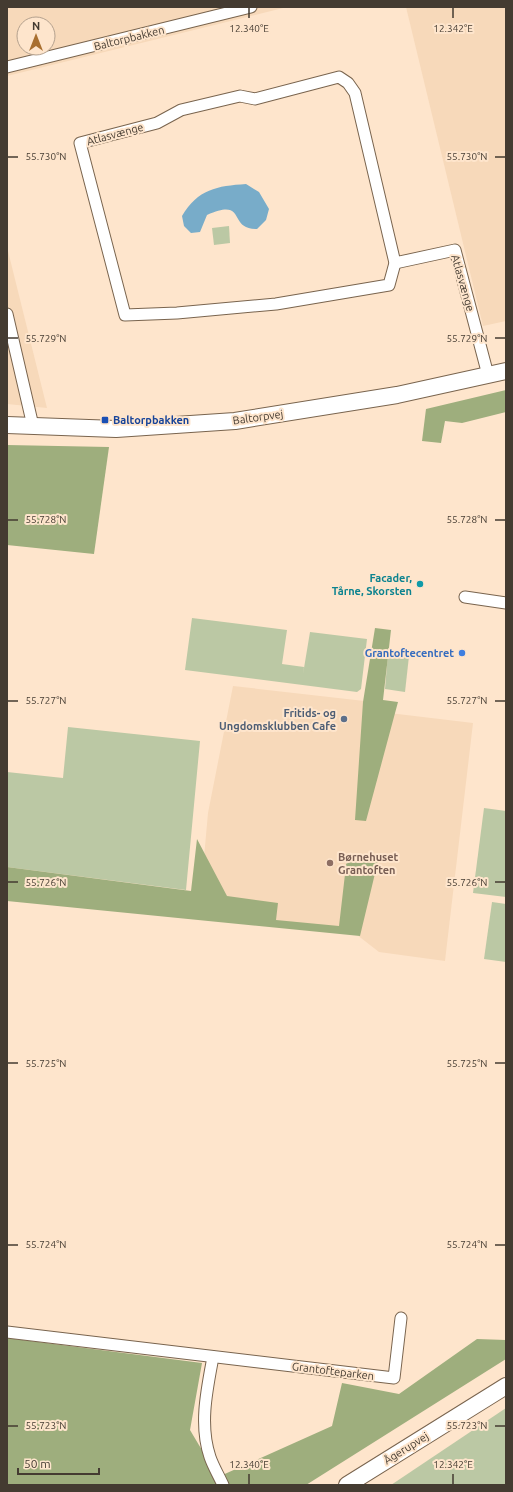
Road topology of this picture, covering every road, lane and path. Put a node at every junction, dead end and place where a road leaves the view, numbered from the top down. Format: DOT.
graph roads {
  1 [pos="251,7"];
  2 [pos="7,68"];
  3 [pos="395,263"];
  4 [pos="7,314"];
  5 [pos="506,371"];
  6 [pos="488,375"];
  7 [pos="7,426"];
  8 [pos="34,426"];
  9 [pos="465,597"];
  10 [pos="506,603"];
  11 [pos="401,1318"];
  12 [pos="7,1332"];
  13 [pos="213,1356"];
  14 [pos="506,1386"];
  15 [pos="223,1485"];
  16 [pos="347,1485"];
  1 -- 2 [label="street, Baltorpbakken"];
  3 -- 3 [label="street, Atlasvænge"];
  3 -- 6 [label="street, Atlasvænge"];
  4 -- 8 [label="street"];
  5 -- 6 [label="street, Baltorpvej"];
  6 -- 8 [label="street, Baltorpvej"];
  7 -- 8 [label="street, Baltorpvej"];
  9 -- 10 [label="street"];
  11 -- 13 [label="street, Grantofteparken"];
  12 -- 13 [label="street, Grantofteparken"];
  13 -- 15 [label="street"];
  14 -- 16 [label="street, Ågerupvej"];
}
